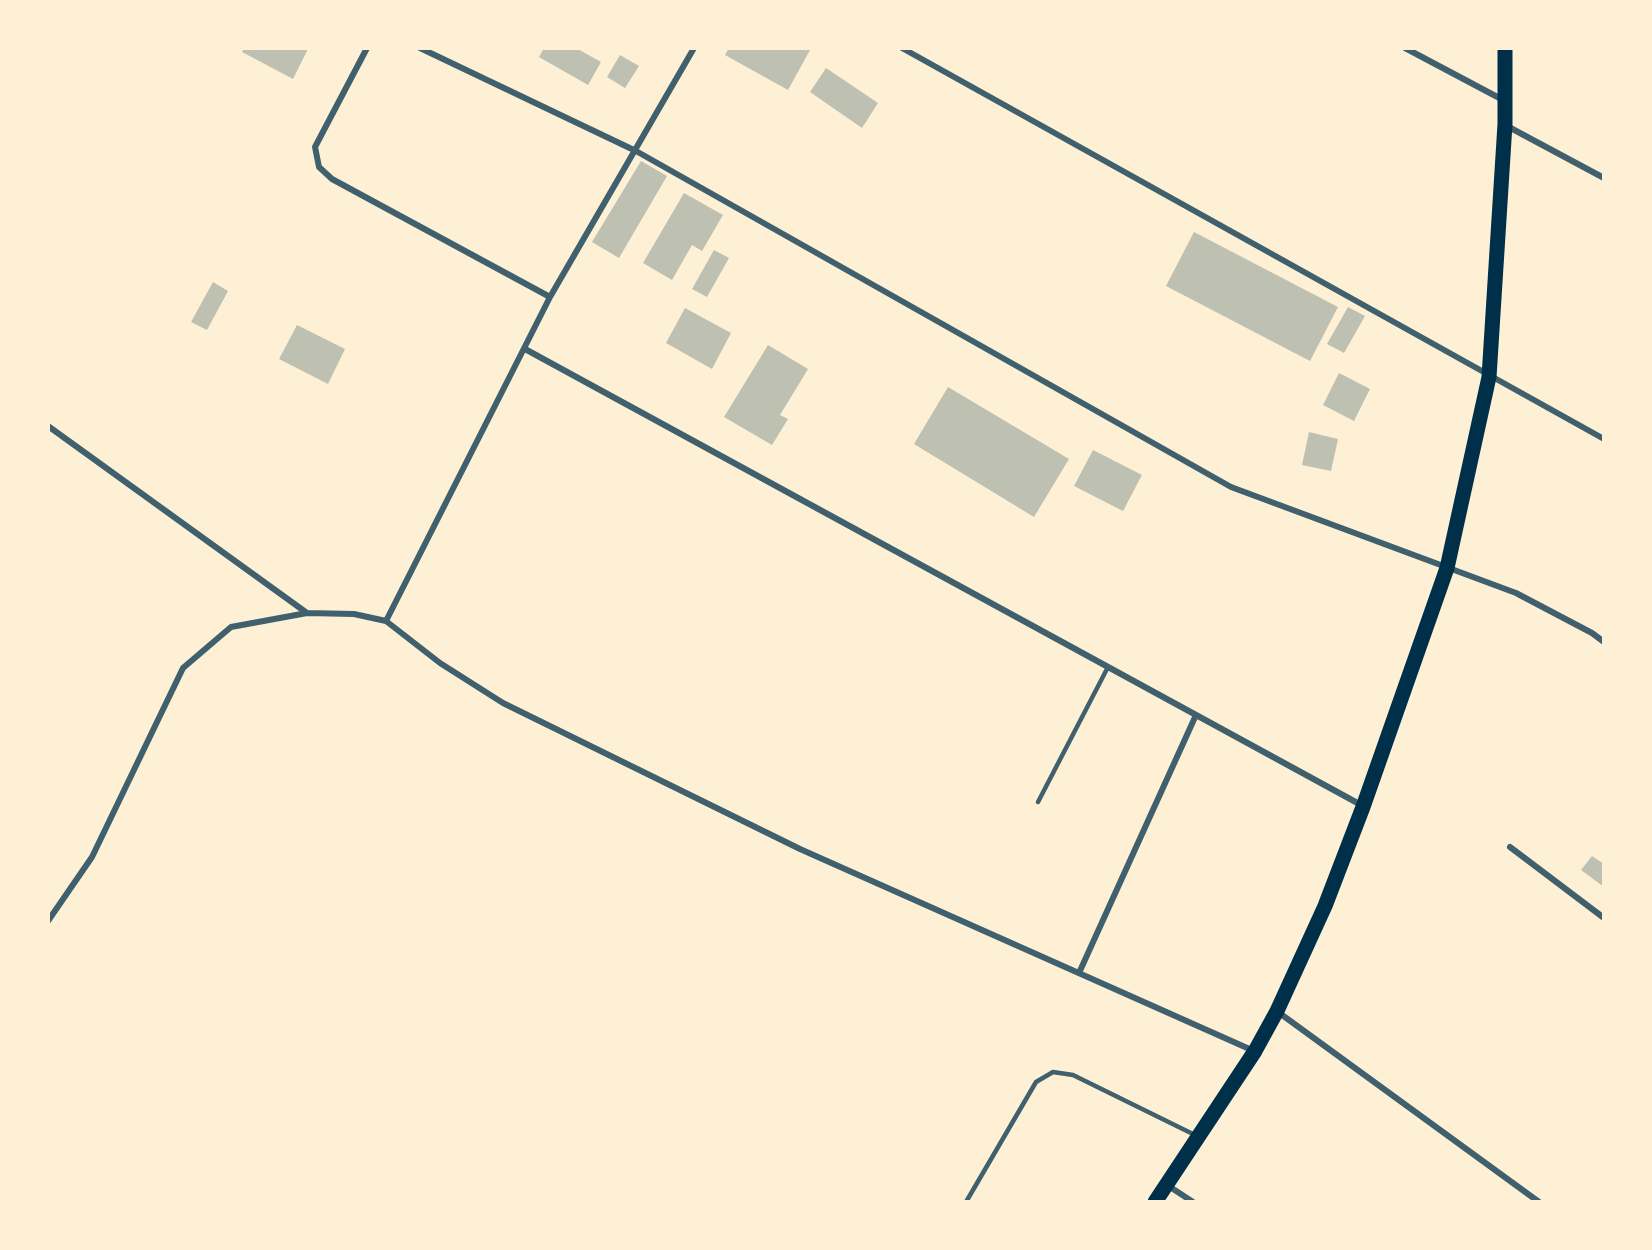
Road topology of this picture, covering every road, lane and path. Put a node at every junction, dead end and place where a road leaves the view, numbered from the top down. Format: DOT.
graph roads {
  1 [pos="367,48"];
  2 [pos="420,48"];
  3 [pos="694,48"];
  4 [pos="902,48"];
  5 [pos="1404,48"];
  6 [pos="1505,48"];
  7 [pos="1505,101"];
  8 [pos="1505,124"];
  9 [pos="636,151"];
  10 [pos="1604,178"];
  11 [pos="550,297"];
  12 [pos="525,349"];
  13 [pos="1489,377"];
  14 [pos="48,426"];
  15 [pos="1604,439"];
  16 [pos="1447,568"];
  17 [pos="307,613"];
  18 [pos="386,621"];
  19 [pos="1604,642"];
  20 [pos="1108,667"];
  21 [pos="1196,715"];
  22 [pos="1038,802"];
  23 [pos="1364,807"];
  24 [pos="1510,847"];
  25 [pos="1604,918"];
  26 [pos="48,921"];
  27 [pos="1079,973"];
  28 [pos="1277,1011"];
  29 [pos="1255,1051"];
  30 [pos="1198,1137"];
  31 [pos="1167,1185"];
  32 [pos="966,1202"];
  33 [pos="1155,1202"];
  34 [pos="1193,1202"];
  35 [pos="1539,1202"];
  1 -- 11 [label="street"];
  2 -- 9 [label="street"];
  3 -- 9 [label="street"];
  4 -- 13 [label="street"];
  5 -- 7 [label="street"];
  6 -- 7 [label="main road"];
  7 -- 8 [label="main road"];
  8 -- 10 [label="street"];
  8 -- 13 [label="main road"];
  9 -- 11 [label="street"];
  9 -- 16 [label="street"];
  11 -- 12 [label="street"];
  12 -- 18 [label="street"];
  12 -- 20 [label="street"];
  13 -- 15 [label="street"];
  13 -- 16 [label="main road"];
  14 -- 17 [label="street"];
  16 -- 19 [label="street"];
  16 -- 23 [label="main road"];
  17 -- 18 [label="street"];
  17 -- 26 [label="street"];
  18 -- 27 [label="street"];
  20 -- 21 [label="street"];
  20 -- 22 [label="lane"];
  21 -- 23 [label="street"];
  21 -- 27 [label="street"];
  23 -- 28 [label="main road"];
  24 -- 25 [label="street"];
  27 -- 29 [label="street"];
  28 -- 29 [label="main road"];
  28 -- 35 [label="street"];
  29 -- 30 [label="main road"];
  30 -- 31 [label="main road"];
  30 -- 32 [label="lane"];
  31 -- 33 [label="main road"];
  31 -- 34 [label="street"];
}
